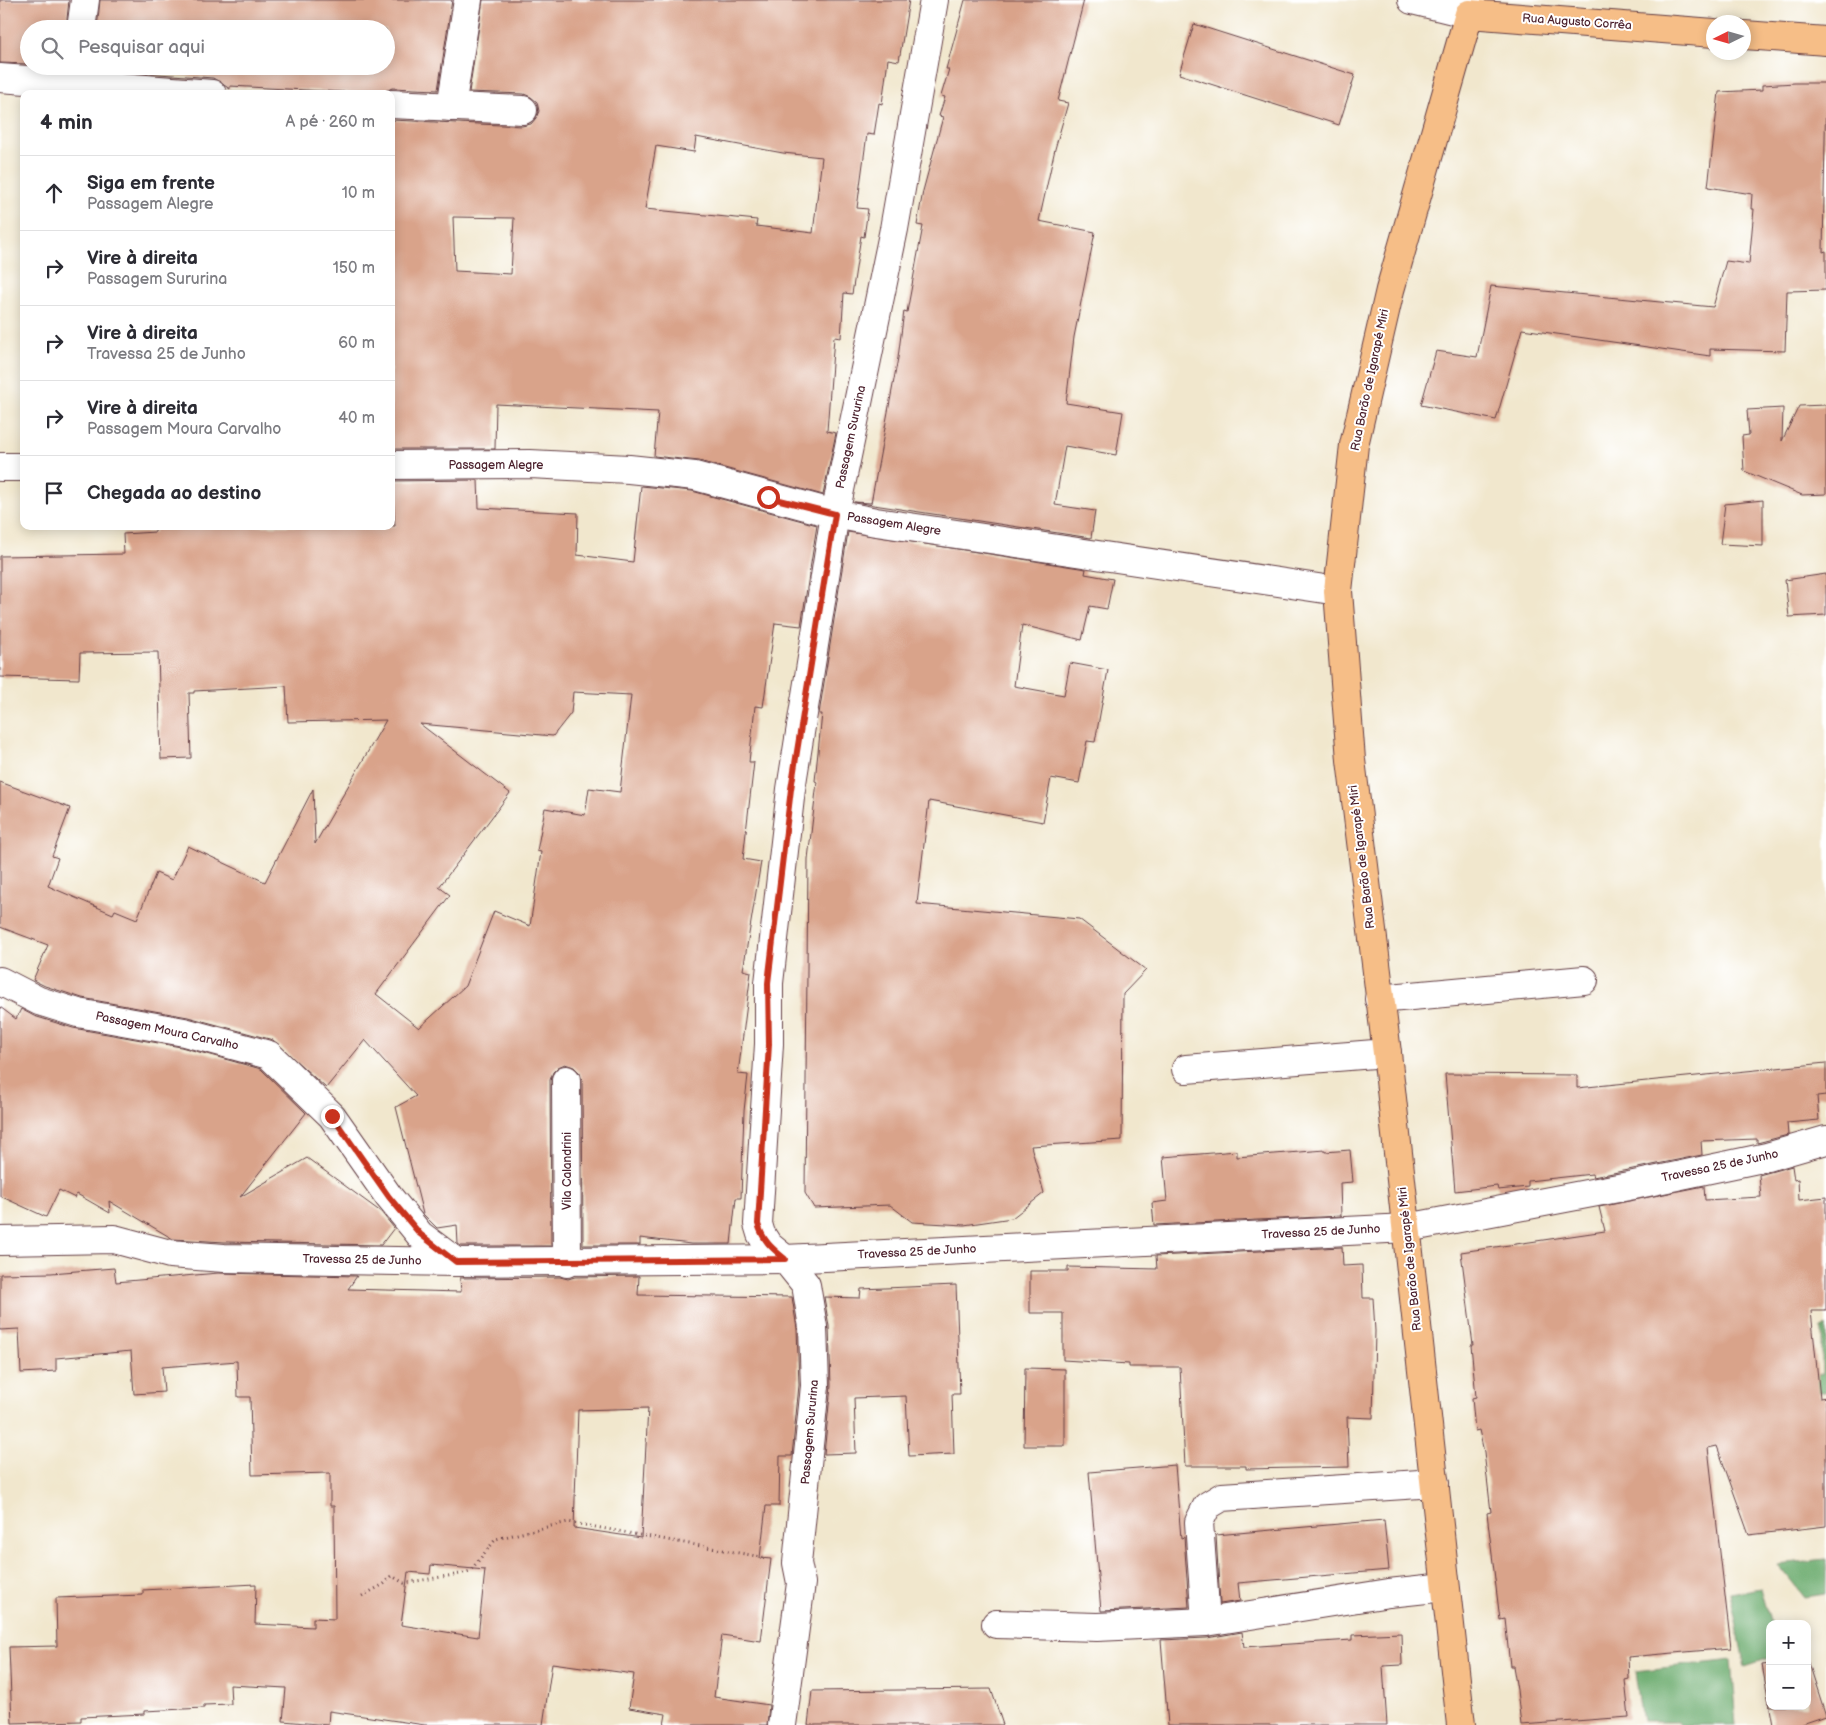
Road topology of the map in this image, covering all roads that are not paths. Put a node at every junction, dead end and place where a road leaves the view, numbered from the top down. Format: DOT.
graph roads {
  1 [pos="85,0"];
  2 [pos="468,0"];
  3 [pos="934,0"];
  4 [pos="1412,0"];
  5 [pos="1470,7"];
  6 [pos="82,20"];
  7 [pos="1706,32"];
  8 [pos="1751,36"];
  9 [pos="1826,41"];
  10 [pos="0,78"];
  11 [pos="73,81"];
  12 [pos="169,90"];
  13 [pos="395,104"];
  14 [pos="451,106"];
  15 [pos="524,110"];
  16 [pos="395,465"];
  17 [pos="0,467"];
  18 [pos="20,467"];
  19 [pos="835,514"];
  20 [pos="1338,591"];
  21 [pos="1584,980"];
  22 [pos="0,981"];
  23 [pos="1379,999"];
  24 [pos="1387,1053"];
  25 [pos="1186,1069"];
  26 [pos="566,1080"];
  27 [pos="1826,1140"];
  28 [pos="1407,1228"];
  29 [pos="0,1241"];
  30 [pos="785,1259"];
  31 [pos="456,1262"];
  32 [pos="567,1262"];
  33 [pos="1435,1483"];
  34 [pos="1445,1587"];
  35 [pos="1206,1622"];
  36 [pos="996,1624"];
  37 [pos="782,1725"];
  38 [pos="1461,1725"];
  1 -- 6 [label="street"];
  2 -- 14 [label="street"];
  3 -- 19 [label="street, Passagem Sururina"];
  4 -- 5 [label="street, Rua Augusto Corrêa"];
  5 -- 7 [label="main road, Rua Augusto Corrêa"];
  5 -- 20 [label="main road, Rua Barão de Igarapé Miri"];
  8 -- 9 [label="main road"];
  10 -- 11 [label="street"];
  11 -- 12 [label="street"];
  13 -- 14 [label="street"];
  14 -- 15 [label="street"];
  16 -- 19 [label="street, Passagem Alegre"];
  17 -- 18 [label="street"];
  19 -- 20 [label="street, Passagem Alegre"];
  19 -- 30 [label="street, Passagem Sururina"];
  20 -- 23 [label="main road, Rua Barão de Igarapé Miri"];
  21 -- 23 [label="street"];
  22 -- 31 [label="street, Passagem Moura Carvalho"];
  23 -- 24 [label="main road, Rua Barão de Igarapé Miri"];
  24 -- 25 [label="street"];
  24 -- 28 [label="main road, Rua Barão de Igarapé Miri"];
  26 -- 32 [label="street, Vila Calandrini"];
  27 -- 28 [label="street, Travessa 25 de Junho"];
  28 -- 30 [label="street, Travessa 25 de Junho"];
  28 -- 33 [label="main road, Rua Barão de Igarapé Miri"];
  29 -- 31 [label="street, Travessa 25 de Junho"];
  30 -- 32 [label="street, Travessa 25 de Junho"];
  30 -- 37 [label="street, Passagem Sururina"];
  31 -- 32 [label="street, Travessa 25 de Junho"];
  33 -- 34 [label="main road, Rua Barão de Igarapé Miri"];
  33 -- 35 [label="street"];
  34 -- 35 [label="street"];
  34 -- 38 [label="main road, Rua Barão de Igarapé Miri"];
  35 -- 36 [label="street"];
}
